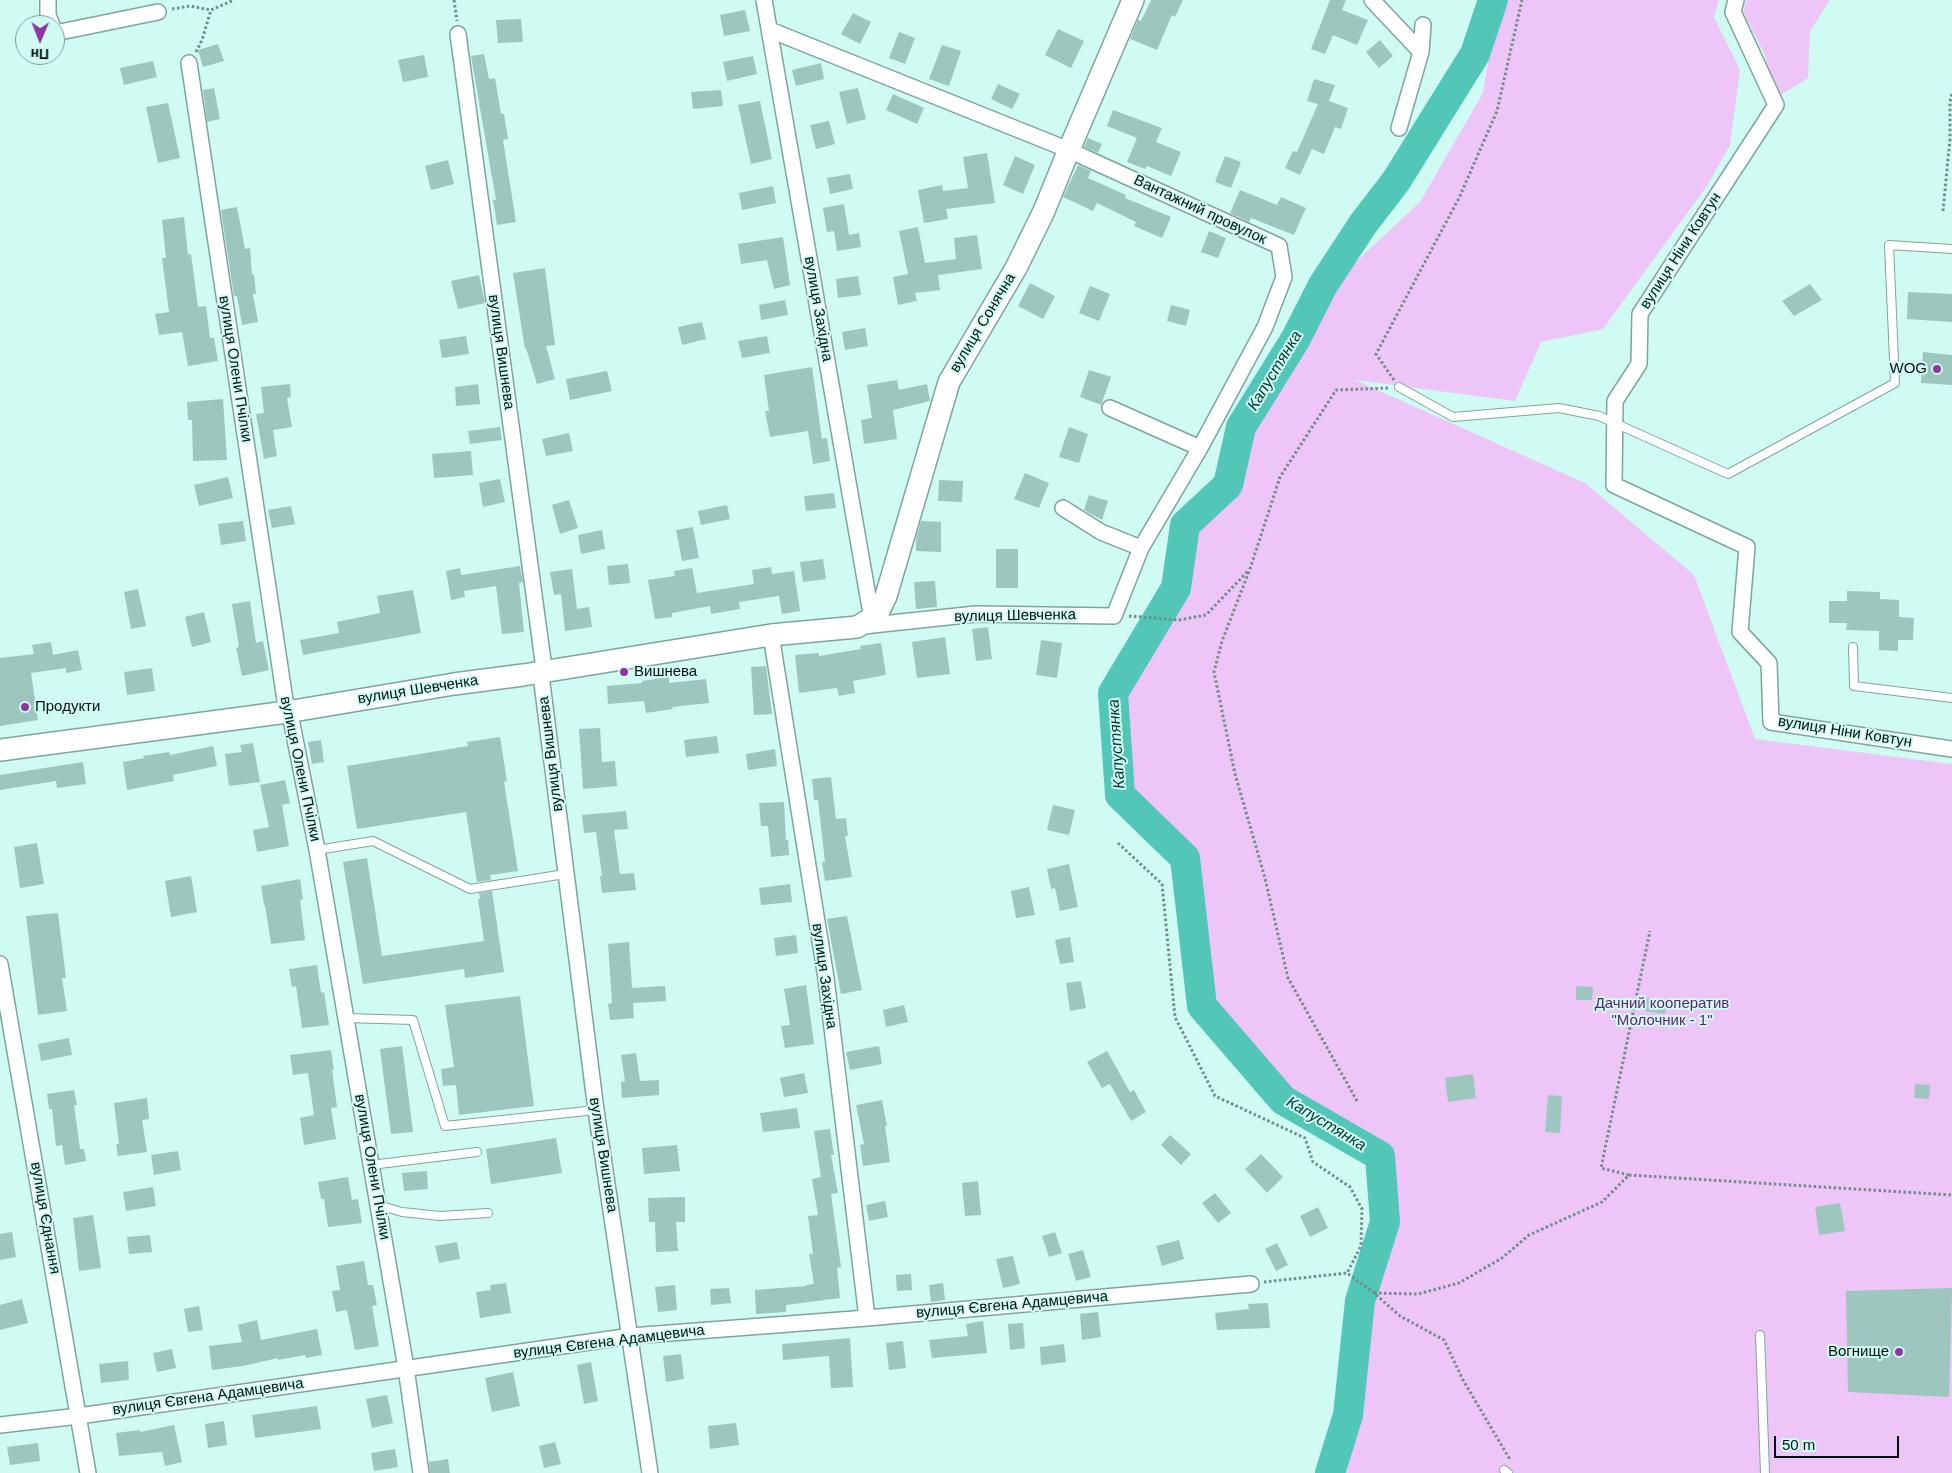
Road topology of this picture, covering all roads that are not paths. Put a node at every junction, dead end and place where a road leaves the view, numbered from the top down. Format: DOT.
graph roads {
  1 [pos="48,0"];
  2 [pos="764,0"];
  3 [pos="1133,0"];
  4 [pos="1372,0"];
  5 [pos="1736,0"];
  6 [pos="158,12"];
  7 [pos="48,15"];
  8 [pos="1423,25"];
  9 [pos="770,30"];
  10 [pos="65,31"];
  11 [pos="458,34"];
  12 [pos="1421,52"];
  13 [pos="189,63"];
  14 [pos="1399,128"];
  15 [pos="1068,152"];
  16 [pos="1952,249"];
  17 [pos="1400,387"];
  18 [pos="1110,408"];
  19 [pos="1614,423"];
  20 [pos="1200,448"];
  21 [pos="1063,508"];
  22 [pos="1142,548"];
  23 [pos="877,615"];
  24 [pos="1114,616"];
  25 [pos="846,628"];
  26 [pos="771,635"];
  27 [pos="1853,647"];
  28 [pos="542,672"];
  29 [pos="1952,698"];
  30 [pos="287,712"];
  31 [pos="1952,749"];
  32 [pos="0,750"];
  33 [pos="317,850"];
  34 [pos="565,874"];
  35 [pos="0,964"];
  36 [pos="346,1018"];
  37 [pos="596,1110"];
  38 [pos="477,1152"];
  39 [pos="372,1165"];
  40 [pos="378,1204"];
  41 [pos="488,1213"];
  42 [pos="1251,1284"];
  43 [pos="867,1318"];
  44 [pos="1760,1335"];
  45 [pos="631,1336"];
  46 [pos="406,1368"];
  47 [pos="79,1416"];
  48 [pos="0,1425"];
  49 [pos="88,1473"];
  50 [pos="421,1473"];
  51 [pos="650,1473"];
  52 [pos="1765,1473"];
  1 -- 7 [label="street"];
  2 -- 9 [label="street, вулиця Західна"];
  3 -- 15 [label="street, вулиця Сонячна"];
  4 -- 12 [label="street"];
  5 -- 19 [label="street, вулиця Ніни Ковтун"];
  6 -- 10 [label="street"];
  8 -- 12 [label="street"];
  9 -- 15 [label="street, Вантажний провулок"];
  9 -- 23 [label="street, вулиця Західна"];
  11 -- 28 [label="street, вулиця Вишнева"];
  12 -- 14 [label="street"];
  13 -- 30 [label="street, вулиця Олени Пчілки"];
  15 -- 20 [label="street, Вантажний провулок"];
  15 -- 23 [label="street, вулиця Сонячна"];
  16 -- 19 [label="lane"];
  17 -- 19 [label="lane"];
  18 -- 20 [label="street"];
  19 -- 31 [label="street, вулиця Ніни Ковтун"];
  20 -- 22 [label="street, Вантажний провулок"];
  21 -- 22 [label="street"];
  22 -- 24 [label="street, Вантажний провулок"];
  23 -- 25 [label="street"];
  24 -- 25 [label="street, вулиця Шевченка"];
  25 -- 26 [label="street, вулиця Шевченка"];
  26 -- 28 [label="street, вулиця Шевченка"];
  26 -- 43 [label="street, вулиця Західна"];
  27 -- 29 [label="lane"];
  28 -- 30 [label="street, вулиця Шевченка"];
  28 -- 34 [label="street, вулиця Вишнева"];
  30 -- 32 [label="street, вулиця Шевченка"];
  30 -- 33 [label="street, вулиця Олени Пчілки"];
  33 -- 34 [label="lane"];
  33 -- 36 [label="street, вулиця Олени Пчілки"];
  34 -- 37 [label="street, вулиця Вишнева"];
  35 -- 47 [label="street, вулиця Єднання"];
  36 -- 37 [label="lane"];
  36 -- 39 [label="street, вулиця Олени Пчілки"];
  37 -- 45 [label="street, вулиця Вишнева"];
  38 -- 39 [label="lane"];
  39 -- 40 [label="street, вулиця Олени Пчілки"];
  40 -- 41 [label="lane"];
  40 -- 46 [label="street, вулиця Олени Пчілки"];
  42 -- 43 [label="street, вулиця Євгена Адамцевича"];
  43 -- 45 [label="street, вулиця Євгена Адамцевича"];
  44 -- 52 [label="lane"];
  45 -- 46 [label="street, вулиця Євгена Адамцевича"];
  45 -- 51 [label="street, вулиця Вишнева"];
  46 -- 47 [label="street, вулиця Євгена Адамцевича"];
  46 -- 50 [label="street, вулиця Олени Пчілки"];
  47 -- 48 [label="street, вулиця Євгена Адамцевича"];
  47 -- 49 [label="street, вулиця Єднання"];
}
